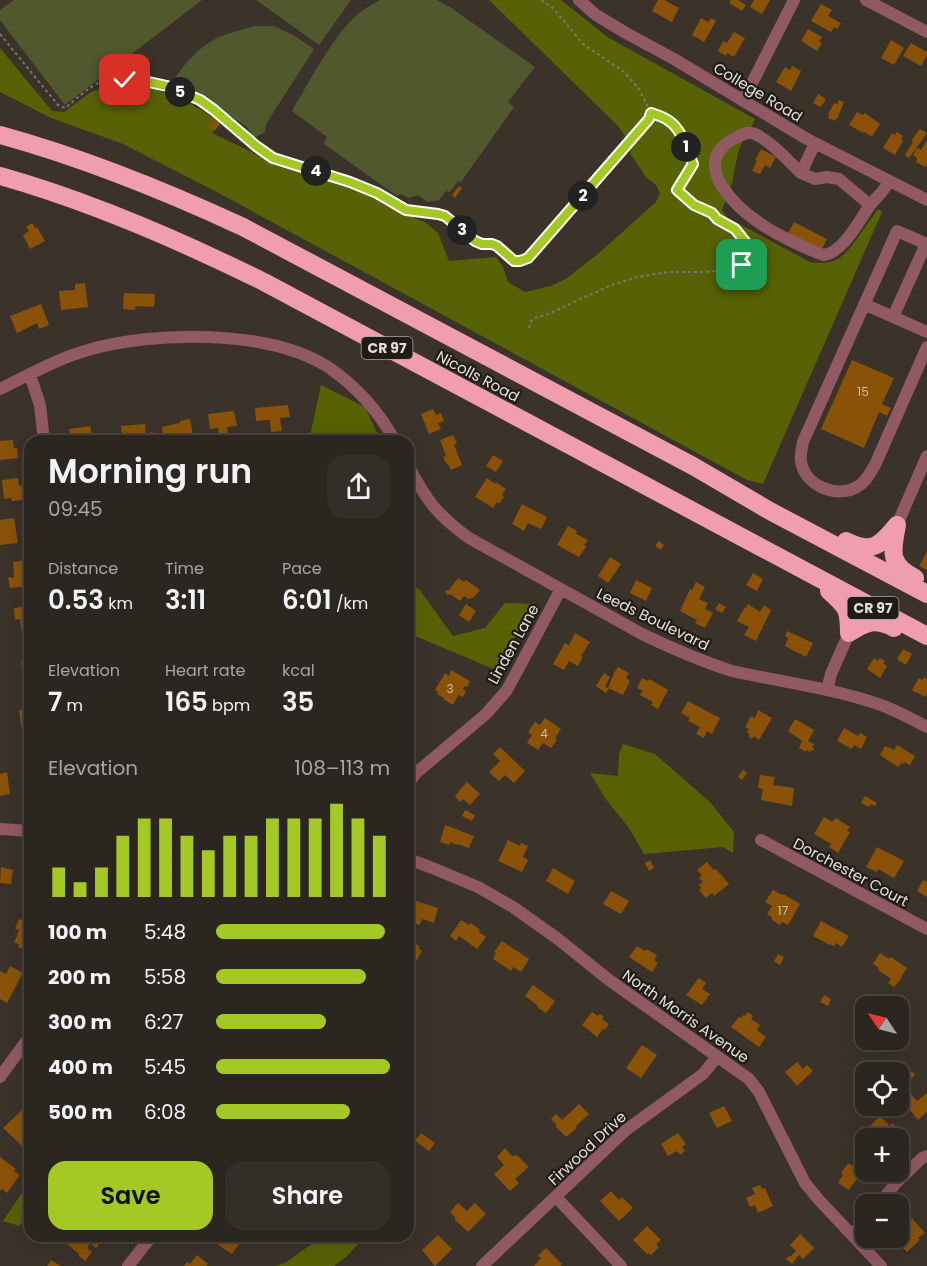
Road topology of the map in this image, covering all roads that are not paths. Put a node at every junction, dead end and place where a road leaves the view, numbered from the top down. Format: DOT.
graph roads {
  1 [pos="579,0"];
  2 [pos="794,0"];
  3 [pos="866,0"];
  4 [pos="927,32"];
  5 [pos="743,101"];
  6 [pos="0,135"];
  7 [pos="815,142"];
  8 [pos="801,173"];
  9 [pos="0,176"];
  10 [pos="890,181"];
  11 [pos="927,200"];
  12 [pos="870,205"];
  13 [pos="926,244"];
  14 [pos="864,304"];
  15 [pos="893,317"];
  16 [pos="926,328"];
  17 [pos="927,347"];
  18 [pos="30,375"];
  19 [pos="0,389"];
  20 [pos="43,435"];
  21 [pos="391,435"];
  22 [pos="927,456"];
  23 [pos="693,466"];
  24 [pos="414,476"];
  25 [pos="897,525"];
  26 [pos="820,579"];
  27 [pos="927,584"];
  28 [pos="561,589"];
  29 [pos="927,594"];
  30 [pos="849,633"];
  31 [pos="927,636"];
  32 [pos="927,646"];
  33 [pos="827,690"];
  34 [pos="927,727"];
  35 [pos="414,776"];
  36 [pos="0,828"];
  37 [pos="24,830"];
  38 [pos="761,840"];
  39 [pos="414,861"];
  40 [pos="927,929"];
  41 [pos="24,1044"];
  42 [pos="717,1057"];
  43 [pos="0,1077"];
  44 [pos="927,1156"];
  45 [pos="887,1194"];
  46 [pos="556,1197"];
  47 [pos="855,1231"];
  48 [pos="852,1234"];
  49 [pos="147,1242"];
  50 [pos="128,1266"];
  51 [pos="482,1266"];
  52 [pos="621,1266"];
  53 [pos="881,1266"];
  1 -- 5 [label="street, College Road"];
  2 -- 5 [label="street"];
  3 -- 4 [label="street"];
  5 -- 7 [label="street, College Road"];
  6 -- 23 [label="highway, Nicolls Road / CR 97"];
  7 -- 8 [label="street"];
  7 -- 10 [label="street, College Road"];
  8 -- 12 [label="street"];
  8 -- 12 [label="street"];
  9 -- 26 [label="highway, Nicolls Road / CR 97"];
  10 -- 11 [label="street, College Road"];
  10 -- 12 [label="street"];
  13 -- 14 [label="street"];
  13 -- 15 [label="street"];
  14 -- 15 [label="street"];
  14 -- 17 [label="street"];
  15 -- 16 [label="street"];
  18 -- 19 [label="street"];
  18 -- 20 [label="street"];
  18 -- 21 [label="street"];
  22 -- 25 [label="street"];
  23 -- 25 [label="highway"];
  23 -- 29 [label="highway, Nicolls Road / CR 97"];
  24 -- 28 [label="street, Leeds Boulevard"];
  25 -- 27 [label="highway"];
  26 -- 30 [label="highway"];
  26 -- 31 [label="highway, Nicolls Road / CR 97"];
  28 -- 33 [label="street, Leeds Boulevard"];
  28 -- 35 [label="street, Linden Lane"];
  30 -- 32 [label="highway"];
  30 -- 33 [label="street"];
  33 -- 34 [label="street, Leeds Boulevard"];
  36 -- 37 [label="street"];
  38 -- 40 [label="street, Dorchester Court"];
  39 -- 42 [label="street, North Morris Avenue"];
  41 -- 43 [label="street"];
  42 -- 46 [label="street, Firwood Drive"];
  42 -- 48 [label="street, North Morris Avenue"];
  44 -- 45 [label="street"];
  46 -- 51 [label="street, Firwood Drive"];
  46 -- 52 [label="street"];
  47 -- 48 [label="street"];
  48 -- 53 [label="street, North Morris Avenue"];
  49 -- 50 [label="street"];
}
